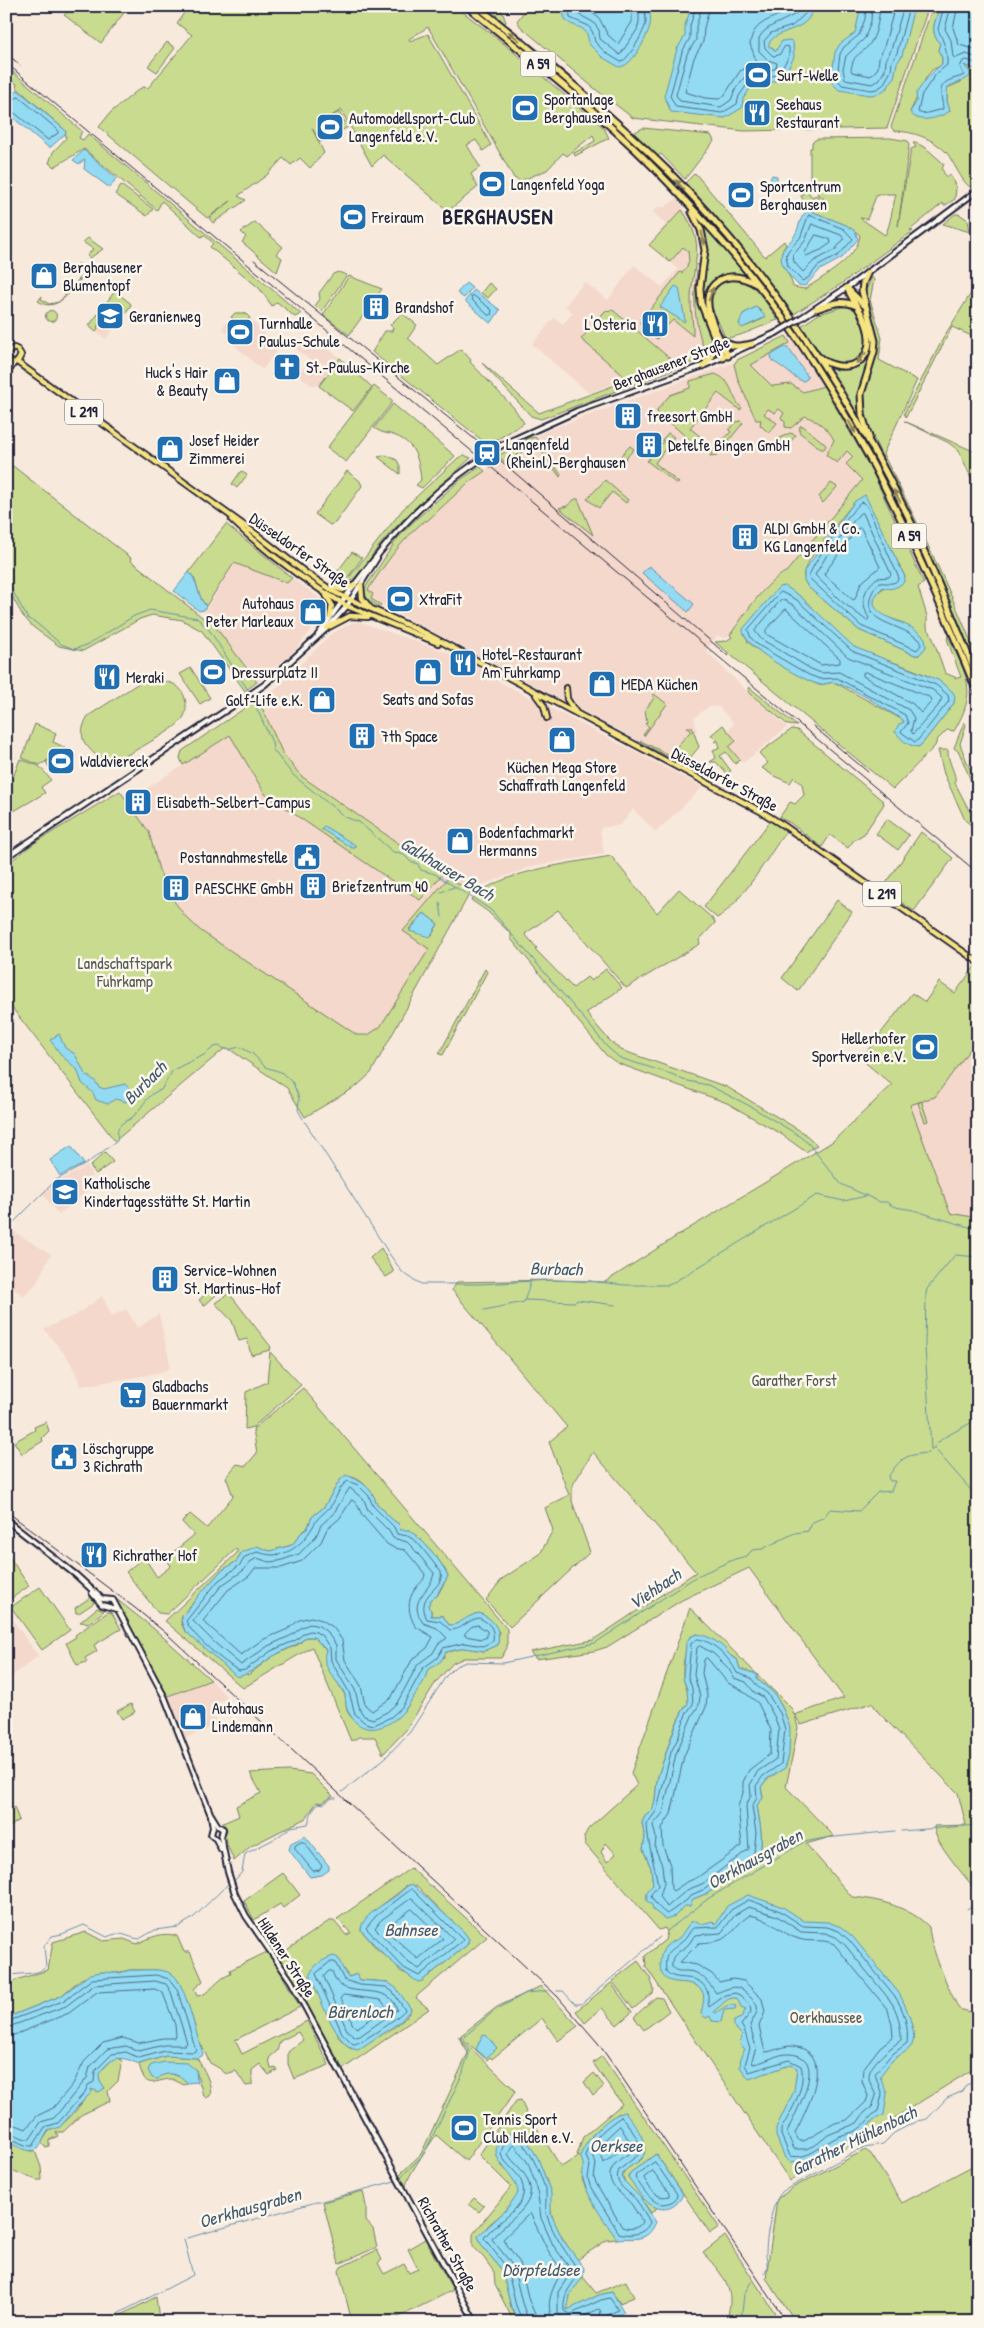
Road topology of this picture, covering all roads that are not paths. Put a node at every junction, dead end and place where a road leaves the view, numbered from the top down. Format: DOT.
graph roads {
  1 [pos="467,6"];
  2 [pos="477,6"];
  3 [pos="978,190"];
  4 [pos="680,195"];
  5 [pos="868,272"];
  6 [pos="759,287"];
  7 [pos="847,288"];
  8 [pos="857,306"];
  9 [pos="864,306"];
  10 [pos="816,310"];
  11 [pos="717,338"];
  12 [pos="752,344"];
  13 [pos="9,347"];
  14 [pos="6,353"];
  15 [pos="815,354"];
  16 [pos="21,357"];
  17 [pos="726,357"];
  18 [pos="7,359"];
  19 [pos="15,363"];
  20 [pos="703,366"];
  21 [pos="6,369"];
  22 [pos="6,374"];
  23 [pos="41,378"];
  24 [pos="876,456"];
  25 [pos="224,512"];
  26 [pos="377,558"];
  27 [pos="321,583"];
  28 [pos="361,584"];
  29 [pos="355,585"];
  30 [pos="324,592"];
  31 [pos="345,597"];
  32 [pos="350,600"];
  33 [pos="341,602"];
  34 [pos="347,606"];
  35 [pos="371,609"];
  36 [pos="330,617"];
  37 [pos="378,619"];
  38 [pos="327,628"];
  39 [pos="312,643"];
  40 [pos="445,645"];
  41 [pos="978,679"];
  42 [pos="566,688"];
  43 [pos="534,692"];
  44 [pos="978,694"];
  45 [pos="577,714"];
  46 [pos="547,718"];
  47 [pos="6,857"];
  48 [pos="978,962"];
  49 [pos="6,1520"];
  50 [pos="89,1587"];
  51 [pos="116,1609"];
  52 [pos="210,1813"];
  53 [pos="218,1826"];
  54 [pos="213,1827"];
  55 [pos="219,1838"];
  56 [pos="398,2179"];
  57 [pos="475,2322"];
  1 -- 4 [label="highway, A 59"];
  15 -- 2 [label="highway, A 59, one-way"];
  3 -- 5 [label="main road, Berghausener Straße"];
  4 -- 6 [label="highway, A 59"];
  4 -- 11 [label="highway, one-way"];
  5 -- 7 [label="main road, Berghausener Straße"];
  5 -- 9 [label="highway"];
  11 -- 6 [label="highway, one-way"];
  6 -- 44 [label="highway, A 59, one-way"];
  7 -- 8 [label="highway"];
  7 -- 9 [label="highway"];
  7 -- 10 [label="main road, Berghausener Straße"];
  8 -- 10 [label="highway"];
  8 -- 15 [label="highway, one-way"];
  9 -- 24 [label="highway"];
  10 -- 12 [label="main road, Berghausener Straße, bridge"];
  11 -- 12 [label="highway"];
  11 -- 17 [label="highway"];
  11 -- 20 [label="highway"];
  12 -- 17 [label="main road, Berghausener Straße"];
  13 -- 14 [label="main road"];
  13 -- 16 [label="main road, Düsseldorfer Straße"];
  15 -- 24 [label="highway, A 59"];
  16 -- 19 [label="main road"];
  16 -- 23 [label="main road, Düsseldorfer Straße / L 219"];
  17 -- 20 [label="main road, Berghausener Straße"];
  18 -- 19 [label="main road, Düsseldorfer Straße"];
  18 -- 21 [label="main road"];
  19 -- 22 [label="main road"];
  19 -- 23 [label="main road, Düsseldorfer Straße / L 219"];
  20 -- 26 [label="main road, Berghausener Straße, bridge"];
  23 -- 25 [label="main road, Düsseldorfer Straße / L 219"];
  41 -- 24 [label="highway, A 59, one-way"];
  25 -- 27 [label="main road, Düsseldorfer Straße / L 219"];
  25 -- 30 [label="main road, Düsseldorfer Straße / L 219"];
  26 -- 28 [label="main road, Berghausener Straße"];
  26 -- 29 [label="main road, Berghausener Straße"];
  27 -- 29 [label="main road, L 219"];
  27 -- 31 [label="main road, Düsseldorfer Straße / L 219"];
  28 -- 32 [label="main road, Berghausener Straße"];
  28 -- 35 [label="main road"];
  29 -- 31 [label="main road, Berghausener Straße"];
  30 -- 33 [label="main road, Düsseldorfer Straße / L 219"];
  30 -- 36 [label="main road"];
  31 -- 32 [label="main road, Düsseldorfer Straße / L 219"];
  31 -- 33 [label="main road, Berghausener Straße"];
  32 -- 34 [label="main road, Berghausener Straße"];
  32 -- 35 [label="main road, Düsseldorfer Straße / L 219"];
  33 -- 34 [label="main road, Düsseldorfer Straße / L 219"];
  33 -- 36 [label="main road, Berghausener Straße"];
  34 -- 37 [label="main road, Düsseldorfer Straße / L 219"];
  34 -- 38 [label="main road, Berghausener Straße"];
  35 -- 40 [label="main road, Düsseldorfer Straße / L 219"];
  36 -- 39 [label="main road, Berghausener Straße"];
  37 -- 38 [label="main road"];
  37 -- 40 [label="main road, Düsseldorfer Straße / L 219"];
  38 -- 39 [label="main road, Berghausener Straße"];
  39 -- 47 [label="main road, Berghausener Straße"];
  40 -- 43 [label="main road, Düsseldorfer Straße / L 219"];
  42 -- 45 [label="main road"];
  43 -- 45 [label="main road, Düsseldorfer Straße / L 219"];
  43 -- 46 [label="main road"];
  45 -- 48 [label="main road, Düsseldorfer Straße / L 219"];
  49 -- 50 [label="main road"];
  50 -- 51 [label="main road"];
  50 -- 51 [label="main road"];
  51 -- 52 [label="main road"];
  52 -- 53 [label="main road"];
  52 -- 54 [label="main road"];
  53 -- 54 [label="main road"];
  53 -- 55 [label="main road"];
  54 -- 55 [label="main road"];
  55 -- 56 [label="main road, Hildener Straße"];
  56 -- 57 [label="main road, Richrather Straße"];
}
